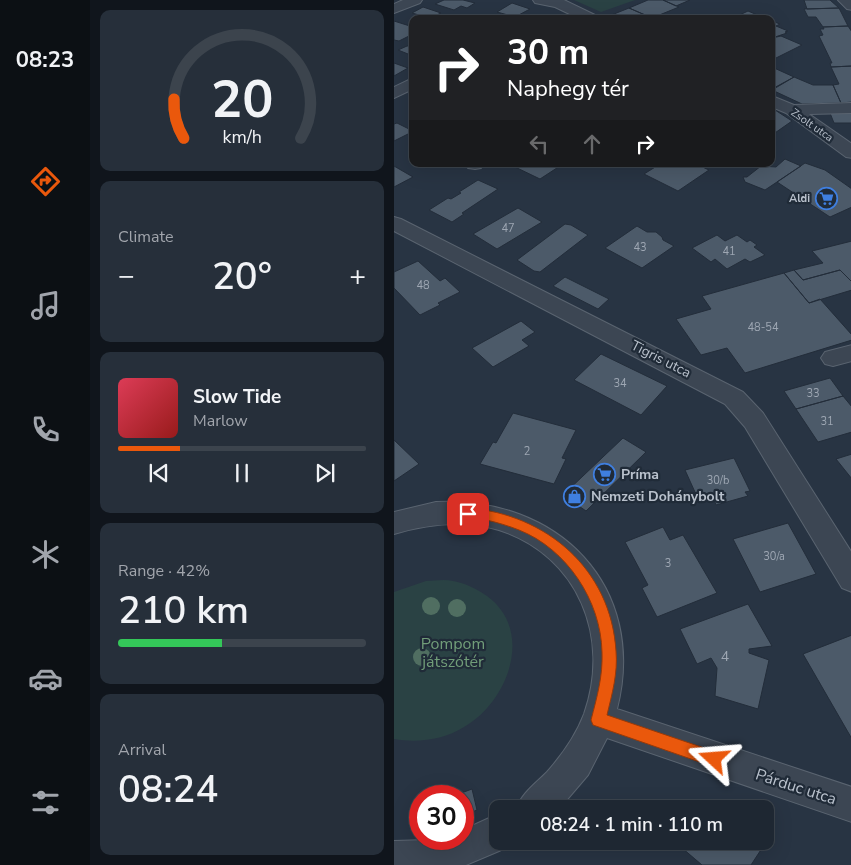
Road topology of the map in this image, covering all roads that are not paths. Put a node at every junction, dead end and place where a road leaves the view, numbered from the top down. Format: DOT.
graph roads {
  1 [pos="414,0"];
  2 [pos="540,0"];
  3 [pos="845,0"];
  4 [pos="560,2"];
  5 [pos="851,6"];
  6 [pos="394,9"];
  7 [pos="538,15"];
  8 [pos="584,15"];
  9 [pos="409,85"];
  10 [pos="394,93"];
  11 [pos="775,102"];
  12 [pos="851,108"];
  13 [pos="798,114"];
  14 [pos="851,119"];
  15 [pos="851,132"];
  16 [pos="828,136"];
  17 [pos="851,153"];
  18 [pos="394,223"];
  19 [pos="394,522"];
  20 [pos="851,579"];
  21 [pos="598,720"];
  22 [pos="543,800"];
  23 [pos="851,805"];
  24 [pos="489,838"];
  25 [pos="394,859"];
  1 -- 6 [label="street"];
  2 -- 4 [label="street"];
  3 -- 5 [label="street"];
  4 -- 7 [label="street"];
  4 -- 8 [label="street"];
  9 -- 10 [label="street"];
  11 -- 13 [label="street, Zsolt utca"];
  12 -- 13 [label="street"];
  13 -- 14 [label="street"];
  13 -- 16 [label="street, Zsolt utca"];
  15 -- 16 [label="street"];
  16 -- 17 [label="street, Zsolt utca"];
  18 -- 20 [label="street, Tigris utca"];
  19 -- 21 [label="street"];
  21 -- 22 [label="street"];
  21 -- 23 [label="street, Párduc utca"];
  24 -- 25 [label="street"];
}
